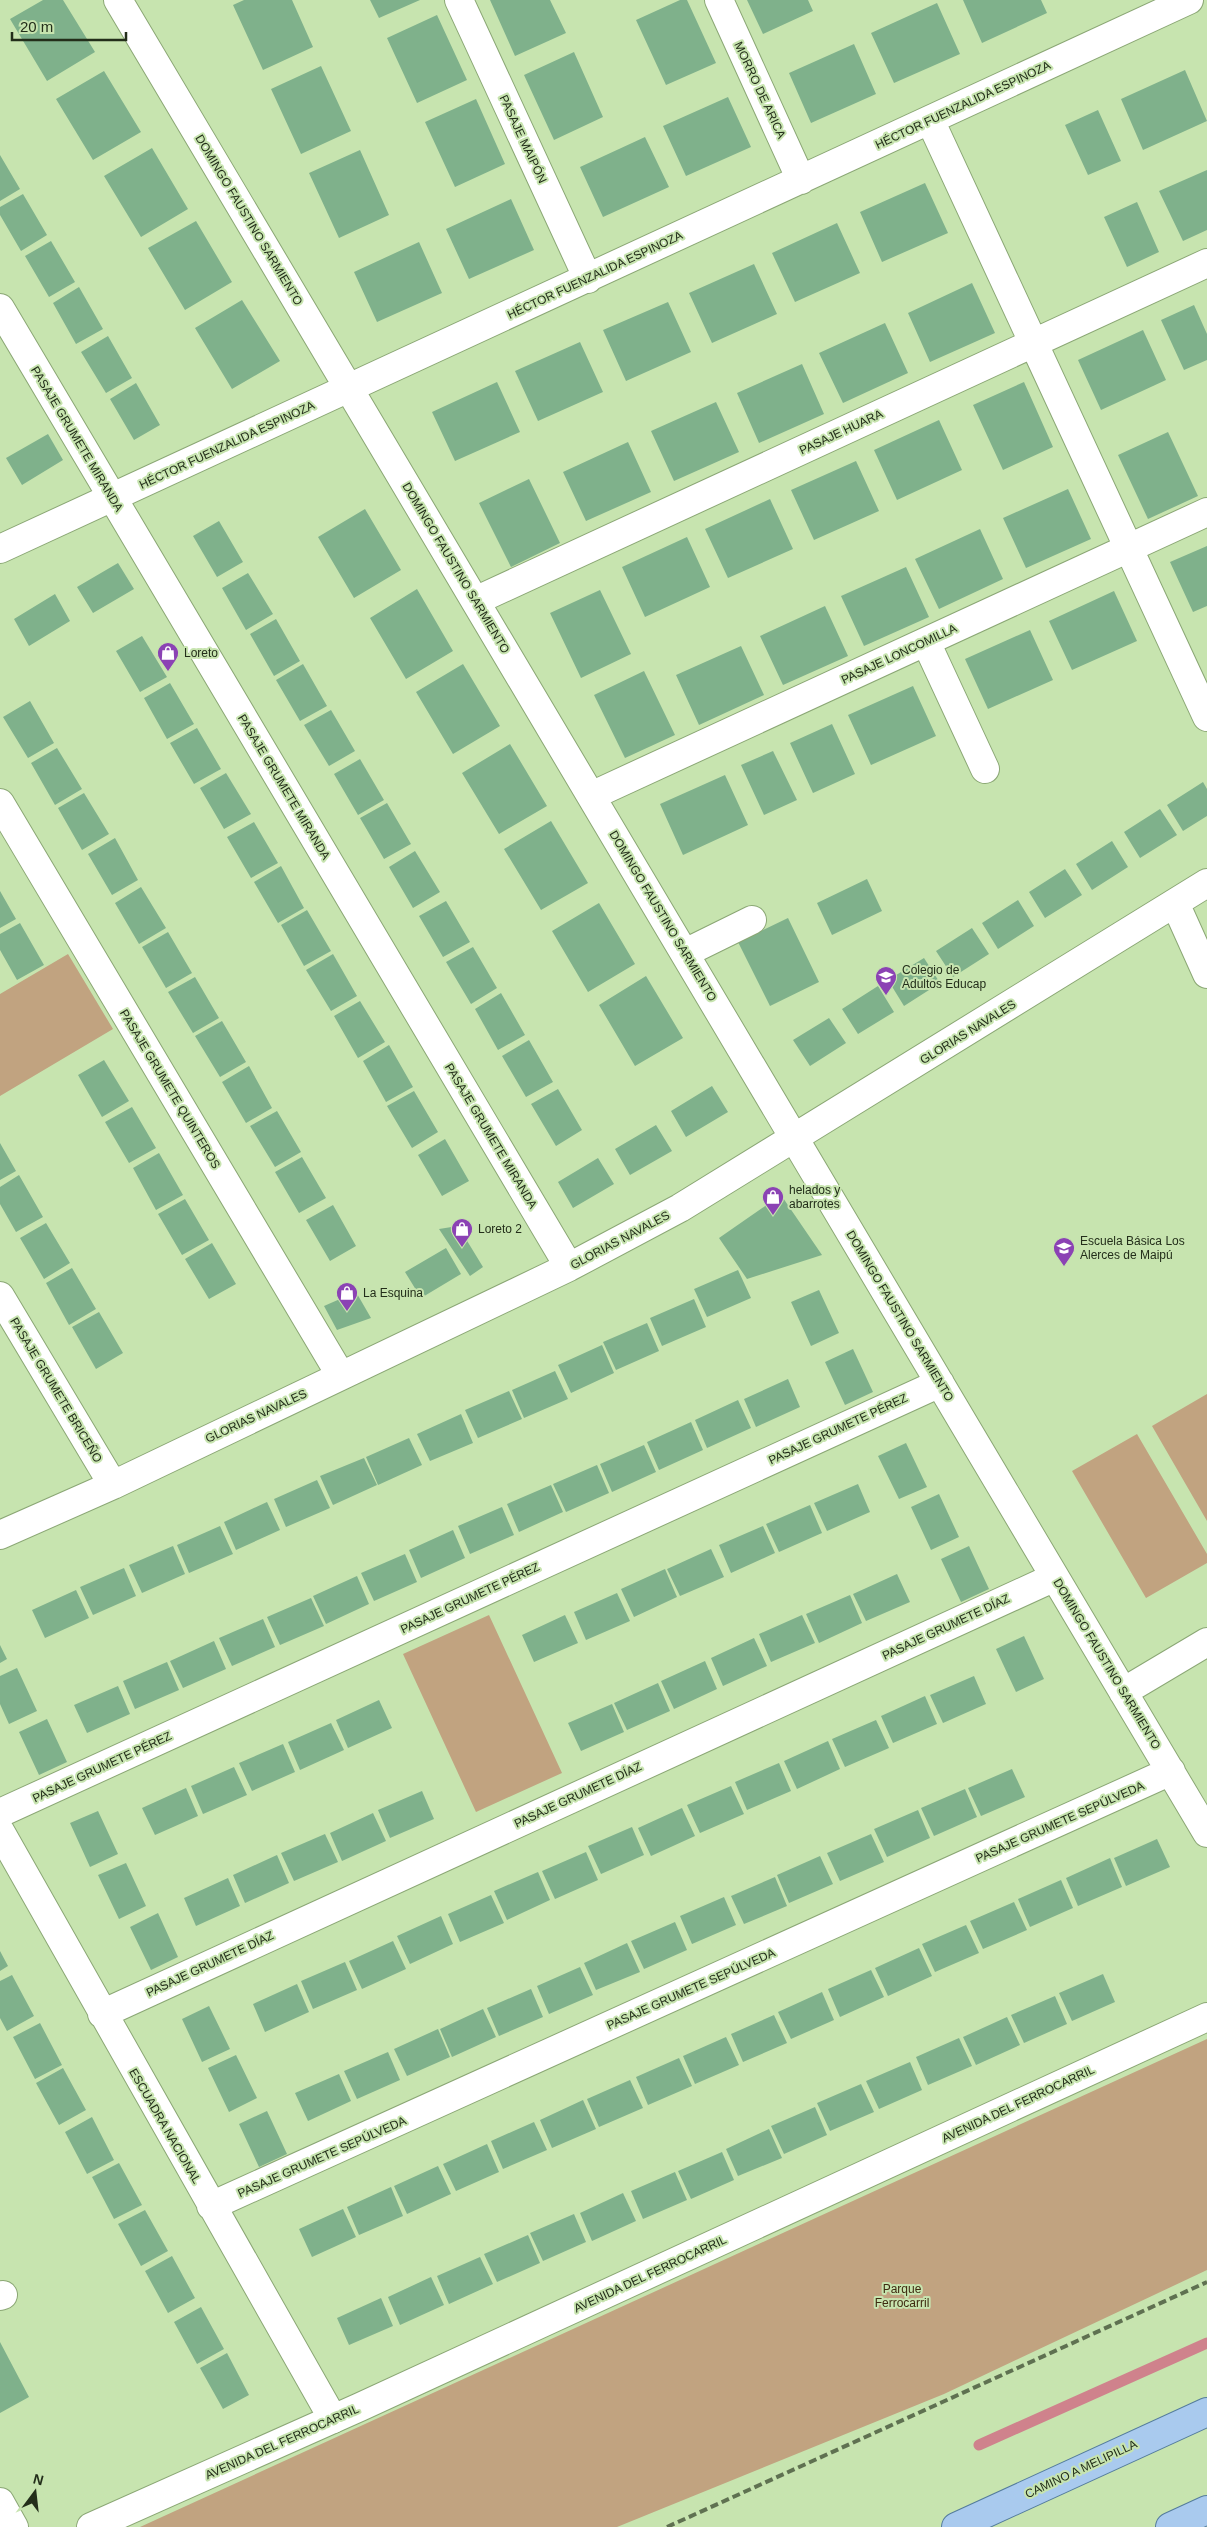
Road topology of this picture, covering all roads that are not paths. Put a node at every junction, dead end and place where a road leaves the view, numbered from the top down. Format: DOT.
graph roads {
  1 [pos="118,0"];
  2 [pos="458,0"];
  3 [pos="719,0"];
  4 [pos="1189,0"];
  5 [pos="930,120"];
  6 [pos="802,180"];
  7 [pos="1207,263"];
  8 [pos="588,279"];
  9 [pos="0,308"];
  10 [pos="1034,344"];
  11 [pos="350,389"];
  12 [pos="112,498"];
  13 [pos="1207,512"];
  14 [pos="1129,548"];
  15 [pos="0,549"];
  16 [pos="475,601"];
  17 [pos="926,642"];
  18 [pos="1207,717"];
  19 [pos="985,770"];
  20 [pos="591,796"];
  21 [pos="0,803"];
  22 [pos="1207,883"];
  23 [pos="1175,903"];
  24 [pos="752,920"];
  25 [pos="685,954"];
  26 [pos="1207,974"];
  27 [pos="795,1139"];
  28 [pos="568,1267"];
  29 [pos="0,1296"];
  30 [pos="341,1376"];
  31 [pos="940,1383"];
  32 [pos="113,1485"];
  33 [pos="0,1535"];
  34 [pos="1055,1577"];
  35 [pos="1207,1642"];
  36 [pos="1123,1692"];
  37 [pos="1171,1771"];
  38 [pos="0,1813"];
  39 [pos="0,1831"];
  40 [pos="1207,1833"];
  41 [pos="102,2014"];
  42 [pos="1207,2018"];
  43 [pos="211,2206"];
  44 [pos="1207,2412"];
  45 [pos="333,2419"];
  46 [pos="0,2502"];
  47 [pos="1207,2510"];
  48 [pos="14,2527"];
  49 [pos="91,2527"];
  50 [pos="956,2527"];
  51 [pos="1170,2527"];
  1 -- 11 [label="street, DOMINGO FAUSTINO SARMIENTO"];
  2 -- 8 [label="street, PASAJE MAIPÓN"];
  3 -- 6 [label="street, MORRO DE ARICA"];
  4 -- 5 [label="street, HÉCTOR FUENZALIDA ESPINOZA"];
  5 -- 6 [label="street, HÉCTOR FUENZALIDA ESPINOZA"];
  5 -- 10 [label="street"];
  6 -- 8 [label="street, HÉCTOR FUENZALIDA ESPINOZA"];
  7 -- 10 [label="street, PASAJE HUARA"];
  8 -- 11 [label="street, HÉCTOR FUENZALIDA ESPINOZA"];
  9 -- 12 [label="street, PASAJE GRUMETE MIRANDA"];
  10 -- 14 [label="street"];
  10 -- 16 [label="street, PASAJE HUARA"];
  11 -- 12 [label="street, HÉCTOR FUENZALIDA ESPINOZA"];
  11 -- 16 [label="street, DOMINGO FAUSTINO SARMIENTO"];
  12 -- 15 [label="street, HÉCTOR FUENZALIDA ESPINOZA"];
  12 -- 28 [label="street, PASAJE GRUMETE MIRANDA"];
  13 -- 14 [label="street, PASAJE LONCOMILLA"];
  14 -- 17 [label="street, PASAJE LONCOMILLA"];
  14 -- 18 [label="street"];
  16 -- 20 [label="street, DOMINGO FAUSTINO SARMIENTO"];
  17 -- 19 [label="street"];
  17 -- 20 [label="street, PASAJE LONCOMILLA"];
  20 -- 25 [label="street, DOMINGO FAUSTINO SARMIENTO"];
  21 -- 30 [label="street, PASAJE GRUMETE QUINTEROS"];
  22 -- 23 [label="street, GLORIAS NAVALES"];
  23 -- 26 [label="street"];
  23 -- 27 [label="street, GLORIAS NAVALES"];
  24 -- 25 [label="street"];
  25 -- 27 [label="street, DOMINGO FAUSTINO SARMIENTO"];
  27 -- 28 [label="street, GLORIAS NAVALES"];
  27 -- 31 [label="street, DOMINGO FAUSTINO SARMIENTO"];
  28 -- 30 [label="street, GLORIAS NAVALES"];
  29 -- 32 [label="street, PASAJE GRUMETE BRICEÑO"];
  30 -- 32 [label="street, GLORIAS NAVALES"];
  31 -- 34 [label="street, DOMINGO FAUSTINO SARMIENTO"];
  31 -- 38 [label="street, PASAJE GRUMETE PÉREZ"];
  32 -- 33 [label="street, GLORIAS NAVALES"];
  34 -- 36 [label="street, DOMINGO FAUSTINO SARMIENTO"];
  34 -- 41 [label="street, PASAJE GRUMETE DÍAZ"];
  35 -- 36 [label="street"];
  36 -- 37 [label="street, DOMINGO FAUSTINO SARMIENTO"];
  37 -- 40 [label="street, DOMINGO FAUSTINO SARMIENTO"];
  37 -- 43 [label="street, PASAJE GRUMETE SEPÚLVEDA"];
  39 -- 41 [label="street, ESCUADRA NACIONAL"];
  41 -- 43 [label="street, ESCUADRA NACIONAL"];
  42 -- 45 [label="street, AVENIDA DEL FERROCARRIL"];
  43 -- 45 [label="street, ESCUADRA NACIONAL"];
  44 -- 50 [label="main road, CAMINO A MELIPILLA"];
  45 -- 49 [label="street, AVENIDA DEL FERROCARRIL"];
  46 -- 48 [label="street"];
  47 -- 51 [label="main road"];
}
